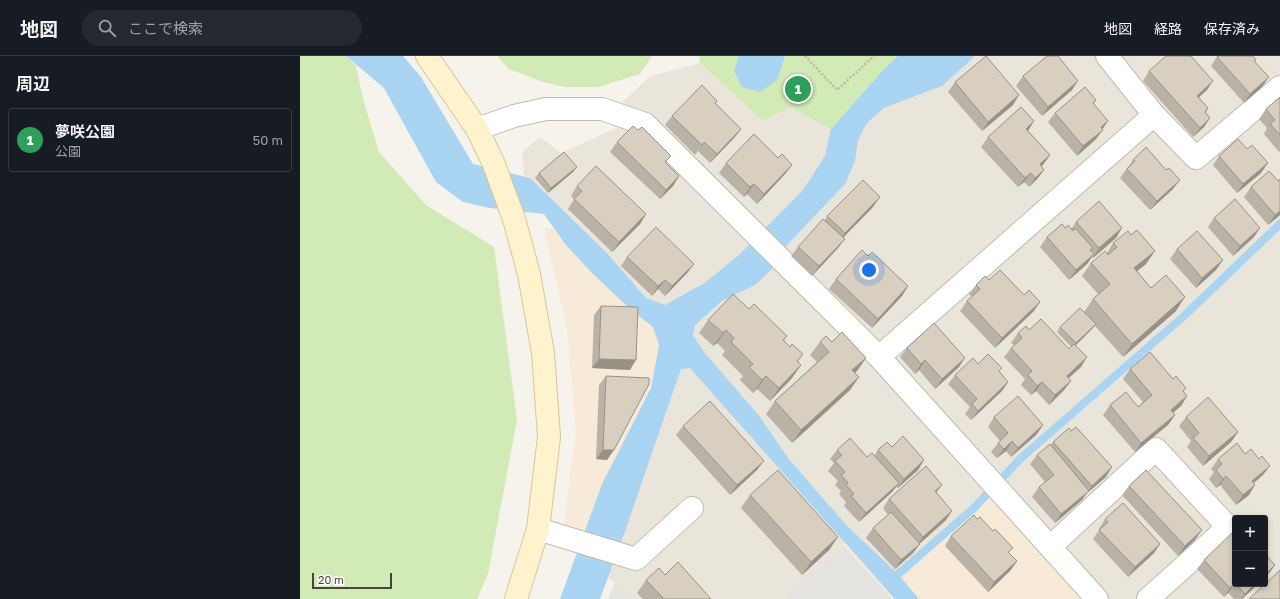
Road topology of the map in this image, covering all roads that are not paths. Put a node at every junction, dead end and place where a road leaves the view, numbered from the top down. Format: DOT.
graph roads {
  1 [pos="427,56"];
  2 [pos="1107,56"];
  3 [pos="1280,87"];
  4 [pos="1154,115"];
  5 [pos="477,129"];
  6 [pos="879,357"];
  7 [pos="692,508"];
  8 [pos="538,528"];
  9 [pos="1050,547"];
  10 [pos="516,599"];
  11 [pos="1097,599"];
  12 [pos="1148,599"];
  1 -- 5 [label="street"];
  2 -- 4 [label="street"];
  3 -- 4 [label="street"];
  4 -- 6 [label="street"];
  5 -- 6 [label="street"];
  5 -- 8 [label="street"];
  6 -- 9 [label="street"];
  7 -- 8 [label="street"];
  8 -- 10 [label="street"];
  9 -- 11 [label="street"];
  9 -- 12 [label="street"];
}
